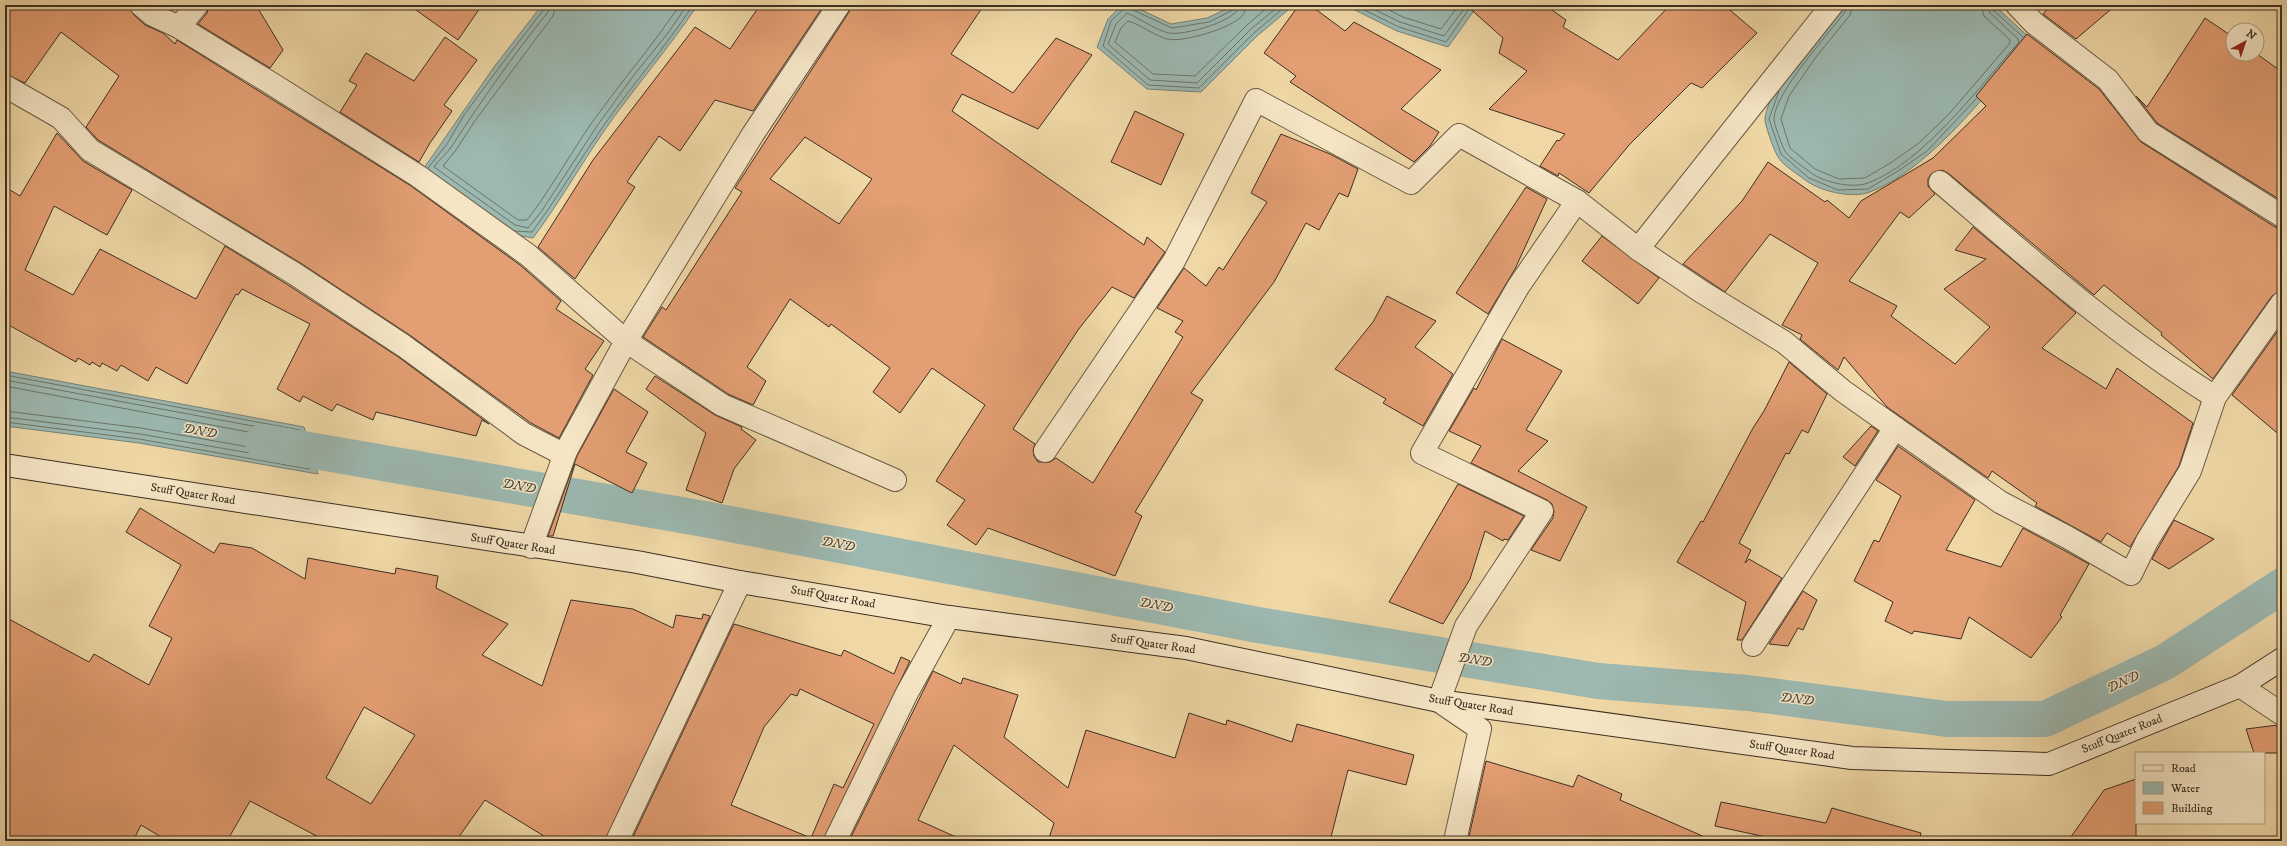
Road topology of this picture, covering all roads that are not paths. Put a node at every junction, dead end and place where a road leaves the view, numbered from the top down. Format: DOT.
graph roads {
  1 [pos="142,5"];
  2 [pos="197,5"];
  3 [pos="839,5"];
  4 [pos="1832,5"];
  5 [pos="2017,5"];
  6 [pos="179,27"];
  7 [pos="5,86"];
  8 [pos="1940,182"];
  9 [pos="1577,201"];
  10 [pos="2282,216"];
  11 [pos="1638,249"];
  12 [pos="2282,304"];
  13 [pos="626,341"];
  14 [pos="2216,397"];
  15 [pos="1895,428"];
  16 [pos="566,451"];
  17 [pos="1045,451"];
  18 [pos="5,465"];
  19 [pos="895,480"];
  20 [pos="531,547"];
  21 [pos="740,582"];
  22 [pos="949,617"];
  23 [pos="1753,645"];
  24 [pos="2282,659"];
  25 [pos="2240,686"];
  26 [pos="1439,700"];
  27 [pos="2282,714"];
  28 [pos="617,841"];
  29 [pos="835,841"];
  30 [pos="1455,841"];
  1 -- 6 [label="street"];
  2 -- 6 [label="street"];
  3 -- 13 [label="street"];
  4 -- 11 [label="street"];
  5 -- 10 [label="street"];
  6 -- 13 [label="street"];
  7 -- 16 [label="street"];
  8 -- 14 [label="street"];
  9 -- 11 [label="street"];
  9 -- 17 [label="street"];
  9 -- 26 [label="street"];
  11 -- 15 [label="street"];
  12 -- 14 [label="street"];
  13 -- 16 [label="street"];
  13 -- 19 [label="street"];
  14 -- 15 [label="street"];
  15 -- 23 [label="street"];
  16 -- 20 [label="street"];
  18 -- 20 [label="street, Stuff Quater Road"];
  20 -- 21 [label="street, Stuff Quater Road"];
  21 -- 22 [label="street, Stuff Quater Road"];
  21 -- 28 [label="street"];
  22 -- 26 [label="street, Stuff Quater Road"];
  22 -- 29 [label="street"];
  24 -- 25 [label="street, Stuff Quater Road"];
  25 -- 26 [label="street, Stuff Quater Road"];
  25 -- 27 [label="street"];
  26 -- 30 [label="street"];
}
